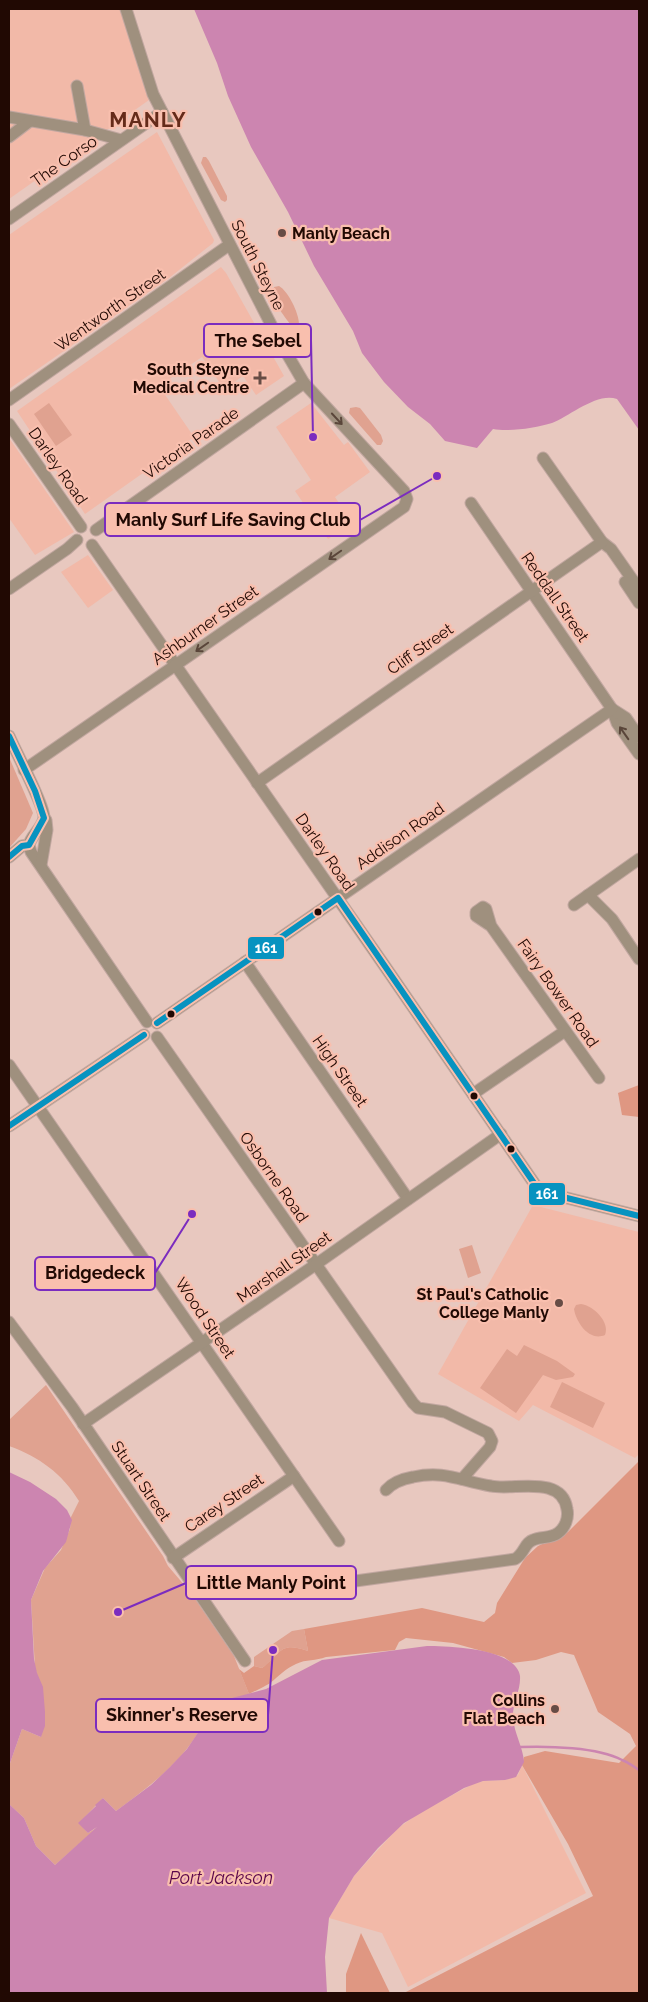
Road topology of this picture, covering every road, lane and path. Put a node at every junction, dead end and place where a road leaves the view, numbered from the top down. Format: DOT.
graph roads {
  1 [pos="126,9"];
  2 [pos="77,86"];
  3 [pos="162,112"];
  4 [pos="9,117"];
  5 [pos="30,121"];
  6 [pos="84,125"];
  7 [pos="9,136"];
  8 [pos="121,140"];
  9 [pos="9,219"];
  10 [pos="230,245"];
  11 [pos="304,383"];
  12 [pos="9,400"];
  13 [pos="9,424"];
  14 [pos="543,458"];
  15 [pos="471,503"];
  16 [pos="404,507"];
  17 [pos="81,527"];
  18 [pos="96,530"];
  19 [pos="77,540"];
  20 [pos="602,542"];
  21 [pos="92,545"];
  22 [pos="9,589"];
  23 [pos="639,590"];
  24 [pos="530,591"];
  25 [pos="639,603"];
  26 [pos="176,664"];
  27 [pos="612,709"];
  28 [pos="9,736"];
  29 [pos="639,737"];
  30 [pos="639,754"];
  31 [pos="24,770"];
  32 [pos="257,783"];
  33 [pos="44,813"];
  34 [pos="29,845"];
  35 [pos="9,857"];
  36 [pos="639,859"];
  37 [pos="41,865"];
  38 [pos="588,895"];
  39 [pos="338,898"];
  40 [pos="574,905"];
  41 [pos="491,926"];
  42 [pos="639,958"];
  43 [pos="245,962"];
  44 [pos="152,1022"];
  45 [pos="565,1030"];
  46 [pos="144,1035"];
  47 [pos="157,1037"];
  48 [pos="9,1065"];
  49 [pos="599,1078"];
  50 [pos="473,1094"];
  51 [pos="38,1106"];
  52 [pos="9,1126"];
  53 [pos="501,1134"];
  54 [pos="408,1199"];
  55 [pos="639,1216"];
  56 [pos="315,1265"];
  57 [pos="11,1329"];
  58 [pos="202,1343"];
  59 [pos="83,1424"];
  60 [pos="294,1476"];
  61 [pos="462,1479"];
  62 [pos="386,1490"];
  63 [pos="339,1541"];
  64 [pos="174,1558"];
  65 [pos="334,1587"];
  66 [pos="245,1660"];
  1 -- 3 [label="street, South Steyne"];
  2 -- 6 [label="street"];
  3 -- 8 [label="street, The Corso"];
  3 -- 10 [label="street, South Steyne"];
  4 -- 5 [label="street"];
  5 -- 6 [label="street"];
  5 -- 7 [label="street"];
  6 -- 8 [label="street"];
  8 -- 9 [label="street, The Corso"];
  10 -- 11 [label="street, South Steyne"];
  10 -- 12 [label="street, Wentworth Street"];
  11 -- 16 [label="street, South Steyne, one-way"];
  11 -- 18 [label="street, Victoria Parade"];
  13 -- 17 [label="street, Darley Road"];
  14 -- 20 [label="street"];
  15 -- 24 [label="street, Reddall Street"];
  16 -- 26 [label="street, Ashburner Street, one-way"];
  17 -- 18 [label="street"];
  17 -- 19 [label="street"];
  18 -- 21 [label="street"];
  19 -- 21 [label="street"];
  19 -- 22 [label="street"];
  20 -- 23 [label="street"];
  20 -- 24 [label="street, Cliff Street"];
  20 -- 25 [label="street"];
  21 -- 26 [label="street, Darley Road"];
  24 -- 27 [label="street, Reddall Street"];
  24 -- 32 [label="street, Cliff Street"];
  26 -- 31 [label="street, Ashburner Street"];
  26 -- 32 [label="street, Darley Road"];
  27 -- 29 [label="street, Reddall Street"];
  30 -- 27 [label="street, Reddall Street, one-way"];
  27 -- 39 [label="street, Addison Road"];
  28 -- 31 [label="street"];
  31 -- 33 [label="street"];
  32 -- 39 [label="street, Darley Road"];
  33 -- 34 [label="street"];
  33 -- 37 [label="street"];
  34 -- 35 [label="street"];
  34 -- 37 [label="street"];
  36 -- 38 [label="street"];
  37 -- 44 [label="street"];
  38 -- 40 [label="street"];
  38 -- 42 [label="street"];
  39 -- 43 [label="street, Addison Road"];
  39 -- 50 [label="street, Darley Road"];
  41 -- 45 [label="street, Fairy Bower Road"];
  43 -- 44 [label="street, Addison Road"];
  43 -- 54 [label="street, High Street"];
  44 -- 46 [label="street"];
  44 -- 47 [label="street"];
  45 -- 49 [label="street, Fairy Bower Road"];
  45 -- 50 [label="street"];
  46 -- 47 [label="street"];
  46 -- 51 [label="street"];
  47 -- 56 [label="street, Osborne Road"];
  48 -- 51 [label="street, Wood Street"];
  50 -- 53 [label="street, Darley Road"];
  51 -- 52 [label="street"];
  51 -- 58 [label="street, Wood Street"];
  53 -- 54 [label="street, Marshall Street"];
  53 -- 55 [label="street, Darley Road"];
  54 -- 56 [label="street, Marshall Street"];
  56 -- 58 [label="street, Marshall Street"];
  56 -- 61 [label="street, Osborne Road"];
  57 -- 59 [label="street, Stuart Street"];
  58 -- 59 [label="street, Marshall Street"];
  58 -- 60 [label="street, Wood Street"];
  59 -- 64 [label="street, Stuart Street"];
  60 -- 63 [label="street, Wood Street"];
  60 -- 64 [label="street, Carey Street"];
  61 -- 62 [label="street"];
  61 -- 65 [label="street"];
  64 -- 66 [label="street, Stuart Street"];
}
